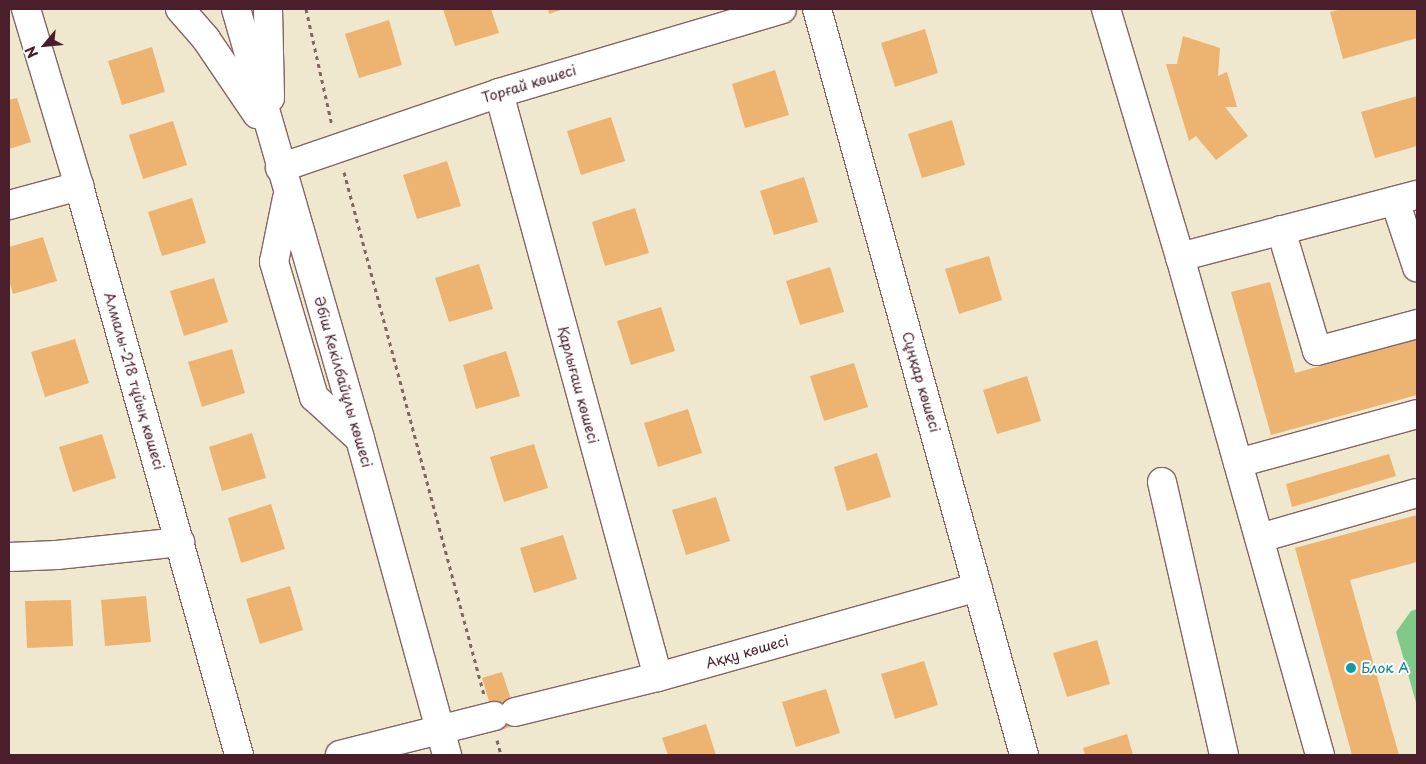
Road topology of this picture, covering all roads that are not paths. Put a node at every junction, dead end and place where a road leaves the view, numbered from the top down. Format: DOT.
graph roads {
  1 [pos="26,9"];
  2 [pos="180,9"];
  3 [pos="236,9"];
  4 [pos="268,9"];
  5 [pos="782,9"];
  6 [pos="817,9"];
  7 [pos="1106,9"];
  8 [pos="499,93"];
  9 [pos="270,134"];
  10 [pos="280,168"];
  11 [pos="79,186"];
  12 [pos="1406,198"];
  13 [pos="9,205"];
  14 [pos="1281,230"];
  15 [pos="1180,257"];
  16 [pos="1417,267"];
  17 [pos="1417,324"];
  18 [pos="1417,414"];
  19 [pos="1238,463"];
  20 [pos="1162,482"];
  21 [pos="1417,494"];
  22 [pos="1260,538"];
  23 [pos="180,542"];
  24 [pos="9,557"];
  25 [pos="978,587"];
  26 [pos="658,677"];
  27 [pos="443,743"];
  28 [pos="239,755"];
  29 [pos="340,755"];
  30 [pos="1024,755"];
  31 [pos="1224,755"];
  32 [pos="1320,755"];
  1 -- 11 [label="street, Алмалы-218 тұйық көшесі"];
  2 -- 9 [label="street"];
  3 -- 9 [label="street, Әбіш Кекілбайұлы көшесі"];
  4 -- 9 [label="street"];
  5 -- 8 [label="street, Торғай көшесі"];
  6 -- 25 [label="street, Сұңқар көшесі"];
  7 -- 15 [label="street"];
  8 -- 10 [label="street, Торғай көшесі"];
  8 -- 26 [label="street, Қарлығаш көшесі"];
  9 -- 10 [label="street, Әбіш Кекілбайұлы көшесі"];
  10 -- 27 [label="street, Әбіш Кекілбайұлы көшесі"];
  11 -- 13 [label="street"];
  11 -- 23 [label="street, Алмалы-218 тұйық көшесі"];
  12 -- 14 [label="street"];
  12 -- 16 [label="street"];
  14 -- 15 [label="street"];
  14 -- 17 [label="street"];
  15 -- 19 [label="street"];
  18 -- 19 [label="street"];
  19 -- 22 [label="street"];
  20 -- 31 [label="street"];
  21 -- 22 [label="street"];
  22 -- 32 [label="street"];
  23 -- 24 [label="street"];
  23 -- 28 [label="street, Алмалы-218 тұйық көшесі"];
  25 -- 26 [label="street, Аққу көшесі"];
  25 -- 30 [label="street, Сұңқар көшесі"];
  26 -- 27 [label="street, Аққу көшесі"];
  27 -- 29 [label="street, Аққу көшесі"];
}
